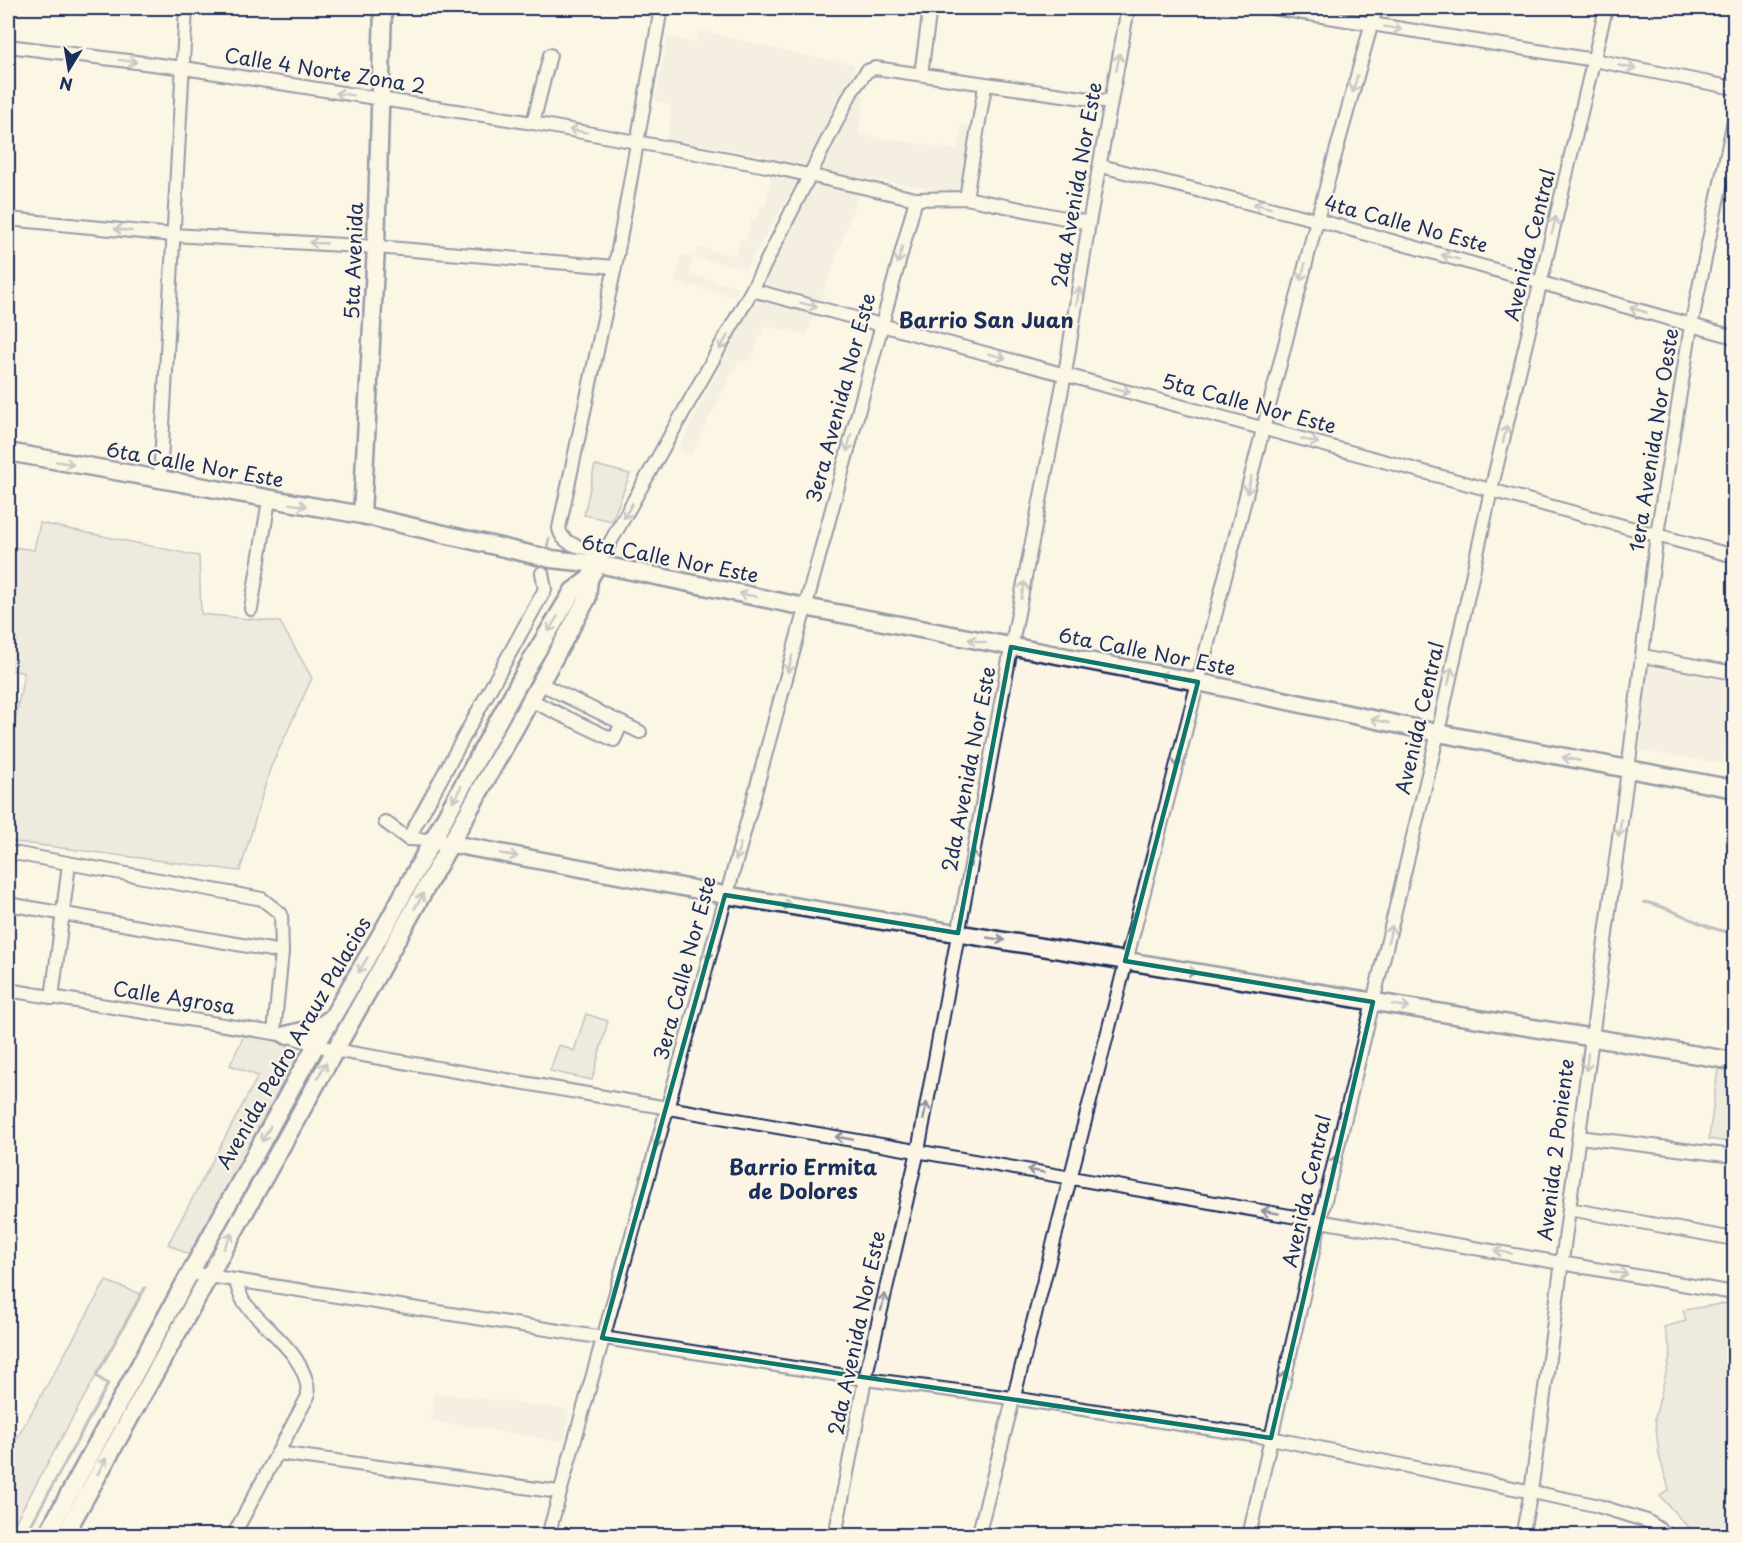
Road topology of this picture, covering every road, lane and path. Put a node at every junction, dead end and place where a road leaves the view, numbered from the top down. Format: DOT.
graph roads {
  1 [pos="186,8"];
  2 [pos="383,8"];
  3 [pos="661,8"];
  4 [pos="930,8"];
  5 [pos="1128,8"];
  6 [pos="1273,8"];
  7 [pos="1376,8"];
  8 [pos="1606,8"];
  9 [pos="1372,25"];
  10 [pos="8,46"];
  11 [pos="550,55"];
  12 [pos="1594,60"];
  13 [pos="184,68"];
  14 [pos="921,74"];
  15 [pos="985,86"];
  16 [pos="1734,88"];
  17 [pos="380,100"];
  18 [pos="1111,102"];
  19 [pos="1734,120"];
  20 [pos="533,123"];
  21 [pos="636,142"];
  22 [pos="1101,166"];
  23 [pos="811,176"];
  24 [pos="966,198"];
  25 [pos="916,199"];
  26 [pos="8,219"];
  27 [pos="1317,220"];
  28 [pos="1089,222"];
  29 [pos="173,235"];
  30 [pos="376,247"];
  31 [pos="615,267"];
  32 [pos="1541,282"];
  33 [pos="752,290"];
  34 [pos="880,325"];
  35 [pos="1691,326"];
  36 [pos="1734,337"];
  37 [pos="1065,374"];
  38 [pos="1264,428"];
  39 [pos="8,452"];
  40 [pos="160,480"];
  41 [pos="1491,490"];
  42 [pos="269,500"];
  43 [pos="362,515"];
  44 [pos="1657,534"];
  45 [pos="1734,556"];
  46 [pos="601,558"];
  47 [pos="551,559"];
  48 [pos="542,573"];
  49 [pos="589,579"];
  50 [pos="805,607"];
  51 [pos="251,609"];
  52 [pos="1011,648"];
  53 [pos="1642,656"];
  54 [pos="532,659"];
  55 [pos="1734,673"];
  56 [pos="543,676"];
  57 [pos="1198,682"];
  58 [pos="530,700"];
  59 [pos="622,723"];
  60 [pos="640,732"];
  61 [pos="1438,733"];
  62 [pos="488,737"];
  63 [pos="504,747"];
  64 [pos="1628,770"];
  65 [pos="1734,789"];
  66 [pos="385,822"];
  67 [pos="408,839"];
  68 [pos="432,840"];
  69 [pos="451,844"];
  70 [pos="8,852"];
  71 [pos="69,864"];
  72 [pos="725,895"];
  73 [pos="8,904"];
  74 [pos="63,913"];
  75 [pos="385,927"];
  76 [pos="958,933"];
  77 [pos="399,936"];
  78 [pos="282,952"];
  79 [pos="1125,961"];
  80 [pos="8,990"];
  81 [pos="52,998"];
  82 [pos="1373,1002"];
  83 [pos="331,1018"];
  84 [pos="280,1034"];
  85 [pos="1590,1038"];
  86 [pos="316,1043"];
  87 [pos="334,1050"];
  88 [pos="1734,1061"];
  89 [pos="297,1078"];
  90 [pos="666,1107"];
  91 [pos="1579,1137"];
  92 [pos="918,1151"];
  93 [pos="1734,1156"];
  94 [pos="1069,1177"];
  95 [pos="1569,1209"];
  96 [pos="1320,1221"];
  97 [pos="1734,1239"];
  98 [pos="1561,1263"];
  99 [pos="190,1273"];
  100 [pos="209,1276"];
  101 [pos="235,1280"];
  102 [pos="1734,1293"];
  103 [pos="602,1338"];
  104 [pos="865,1379"];
  105 [pos="140,1381"];
  106 [pos="1012,1398"];
  107 [pos="1271,1437"];
  108 [pos="278,1453"];
  109 [pos="81,1488"];
  110 [pos="559,1492"];
  111 [pos="1531,1492"];
  112 [pos="237,1535"];
  113 [pos="46,1536"];
  114 [pos="64,1536"];
  115 [pos="548,1536"];
  116 [pos="835,1536"];
  117 [pos="978,1536"];
  118 [pos="1249,1536"];
  119 [pos="1522,1536"];
  120 [pos="1670,1536"];
  1 -- 13 [label="street"];
  2 -- 17 [label="street, 5ta Avenida"];
  3 -- 21 [label="street"];
  4 -- 14 [label="street"];
  18 -- 5 [label="street, 2da Avenida Nor Este, one-way"];
  6 -- 9 [label="street"];
  7 -- 9 [label="street"];
  8 -- 12 [label="street, Avenida Central"];
  9 -- 12 [label="street, one-way"];
  9 -- 27 [label="street, one-way"];
  10 -- 13 [label="street, Calle 4 Norte Zona 2, one-way"];
  11 -- 20 [label="street"];
  12 -- 16 [label="street, one-way"];
  32 -- 12 [label="street, Avenida Central, one-way"];
  17 -- 13 [label="street, Calle 4 Norte Zona 2, one-way"];
  13 -- 29 [label="street"];
  14 -- 15 [label="street"];
  14 -- 23 [label="street"];
  15 -- 18 [label="street"];
  15 -- 24 [label="street"];
  17 -- 20 [label="street, Calle 4 Norte Zona 2"];
  17 -- 30 [label="street, 5ta Avenida"];
  18 -- 22 [label="street, 2da Avenida Nor Este"];
  19 -- 35 [label="street, 1era Avenida Nor Oeste"];
  21 -- 20 [label="street, Calle 4 Norte Zona 2, one-way"];
  21 -- 23 [label="street, Calle 4 Norte Zona 2"];
  21 -- 31 [label="street"];
  27 -- 22 [label="street, 4ta Calle No Este, one-way"];
  22 -- 28 [label="street, 2da Avenida Nor Este"];
  23 -- 25 [label="street, Calle 4 Norte Zona 2"];
  23 -- 33 [label="street"];
  24 -- 25 [label="street, Calle 4 Norte Zona 2"];
  24 -- 28 [label="street, Calle 4 Norte Zona 2"];
  25 -- 34 [label="street, 3era Avenida Nor Este, one-way"];
  29 -- 26 [label="street, one-way"];
  32 -- 27 [label="street, 4ta Calle No Este, one-way"];
  27 -- 38 [label="street, one-way"];
  37 -- 28 [label="street, 2da Avenida Nor Este, one-way"];
  30 -- 29 [label="street, one-way"];
  29 -- 40 [label="street"];
  30 -- 31 [label="street"];
  30 -- 43 [label="street, 5ta Avenida"];
  31 -- 46 [label="street"];
  35 -- 32 [label="street, 4ta Calle No Este, one-way"];
  41 -- 32 [label="street, Avenida Central, one-way"];
  33 -- 34 [label="street, 5ta Calle Nor Este, one-way"];
  33 -- 46 [label="street, one-way"];
  34 -- 37 [label="street, 5ta Calle Nor Este, one-way"];
  34 -- 50 [label="street, 3era Avenida Nor Este, one-way"];
  35 -- 36 [label="street, 4ta Calle No Este"];
  35 -- 44 [label="street, 1era Avenida Nor Oeste"];
  37 -- 38 [label="street, 5ta Calle Nor Este, one-way"];
  52 -- 37 [label="street, 2da Avenida Nor Este, one-way"];
  38 -- 41 [label="street, 5ta Calle Nor Este, one-way"];
  38 -- 57 [label="street, one-way"];
  39 -- 40 [label="street, 6ta Calle Nor Este, one-way"];
  40 -- 42 [label="street, 6ta Calle Nor Este"];
  41 -- 44 [label="street, 5ta Calle Nor Este"];
  61 -- 41 [label="street, Avenida Central, one-way"];
  42 -- 43 [label="street, 6ta Calle Nor Este, one-way"];
  42 -- 51 [label="street"];
  43 -- 47 [label="street, 6ta Calle Nor Este"];
  44 -- 45 [label="street, 5ta Calle Nor Este"];
  44 -- 53 [label="street, 1era Avenida Nor Oeste"];
  46 -- 47 [label="street, 6ta Calle Nor Este"];
  46 -- 49 [label="street, Avenida Pedro Arauz Palacios"];
  50 -- 46 [label="street, 6ta Calle Nor Este, one-way"];
  47 -- 49 [label="street, 6ta Calle Nor Este"];
  48 -- 67 [label="street"];
  49 -- 54 [label="street, Avenida Pedro Arauz Palacios, one-way"];
  49 -- 56 [label="street, Avenida Pedro Arauz Palacios"];
  52 -- 50 [label="street, 6ta Calle Nor Este, one-way"];
  50 -- 72 [label="street, 3era Calle Nor Este, one-way"];
  57 -- 52 [label="street, 6ta Calle Nor Este, one-way"];
  76 -- 52 [label="street, 2da Avenida Nor Este, one-way"];
  53 -- 55 [label="street"];
  53 -- 64 [label="street, 1era Avenida Nor Oeste"];
  54 -- 56 [label="street"];
  54 -- 62 [label="street, Avenida Pedro Arauz Palacios"];
  56 -- 58 [label="street, Avenida Pedro Arauz Palacios"];
  56 -- 59 [label="street"];
  61 -- 57 [label="street, 6ta Calle Nor Este, one-way"];
  57 -- 79 [label="street, one-way"];
  58 -- 59 [label="street"];
  58 -- 63 [label="street, Avenida Pedro Arauz Palacios"];
  59 -- 60 [label="street"];
  64 -- 61 [label="street, 6ta Calle Nor Este, one-way"];
  82 -- 61 [label="street, Avenida Central, one-way"];
  62 -- 63 [label="street"];
  62 -- 68 [label="street, Avenida Pedro Arauz Palacios, one-way"];
  63 -- 69 [label="street, Avenida Pedro Arauz Palacios"];
  64 -- 65 [label="street, 6ta Calle Nor Este"];
  64 -- 85 [label="street, Avenida 2 Poniente, one-way"];
  66 -- 67 [label="street"];
  67 -- 68 [label="street"];
  68 -- 69 [label="street"];
  68 -- 75 [label="street, Avenida Pedro Arauz Palacios"];
  69 -- 72 [label="street, one-way"];
  77 -- 69 [label="street, Avenida Pedro Arauz Palacios, one-way"];
  70 -- 71 [label="street"];
  71 -- 74 [label="street"];
  71 -- 78 [label="street"];
  72 -- 76 [label="street, one-way"];
  72 -- 90 [label="street, 3era Calle Nor Este, one-way"];
  73 -- 74 [label="street"];
  74 -- 78 [label="street"];
  74 -- 81 [label="street"];
  75 -- 77 [label="street"];
  75 -- 83 [label="street, Avenida Pedro Arauz Palacios, one-way"];
  76 -- 79 [label="street, one-way"];
  92 -- 76 [label="street, 2da Avenida Nor Este, one-way"];
  77 -- 87 [label="street, Avenida Pedro Arauz Palacios"];
  78 -- 84 [label="street"];
  79 -- 82 [label="street, one-way"];
  79 -- 94 [label="street"];
  80 -- 81 [label="street, Calle Agrosa"];
  81 -- 84 [label="street, Calle Agrosa"];
  82 -- 85 [label="street, one-way"];
  96 -- 82 [label="street, Avenida Central, one-way"];
  83 -- 84 [label="street"];
  83 -- 86 [label="street, Avenida Pedro Arauz Palacios"];
  84 -- 86 [label="street, Calle Agrosa"];
  84 -- 89 [label="street"];
  85 -- 88 [label="street"];
  85 -- 91 [label="street, Avenida 2 Poniente, one-way"];
  86 -- 87 [label="street, Calle Agrosa"];
  86 -- 89 [label="street, Avenida Pedro Arauz Palacios"];
  87 -- 90 [label="street, Calle Agrosa"];
  100 -- 87 [label="street, Avenida Pedro Arauz Palacios, one-way"];
  89 -- 99 [label="street, Avenida Pedro Arauz Palacios, one-way"];
  92 -- 90 [label="street, Calle Agrosa, one-way"];
  90 -- 103 [label="street, 3era Calle Nor Este, one-way"];
  91 -- 93 [label="street"];
  91 -- 95 [label="street, Avenida 2 Poniente"];
  94 -- 92 [label="street, Calle Agrosa, one-way"];
  104 -- 92 [label="street, 2da Avenida Nor Este, one-way"];
  96 -- 94 [label="street, Calle Agrosa, one-way"];
  94 -- 106 [label="street"];
  95 -- 97 [label="street"];
  95 -- 98 [label="street, Avenida 2 Poniente"];
  98 -- 96 [label="street, Calle Agrosa, one-way"];
  107 -- 96 [label="street, Avenida Central, one-way"];
  98 -- 102 [label="street, Calle Agrosa, one-way"];
  98 -- 111 [label="street, Avenida 2 Poniente"];
  99 -- 100 [label="street"];
  99 -- 105 [label="street, Avenida Pedro Arauz Palacios"];
  100 -- 101 [label="street"];
  100 -- 105 [label="street, Avenida Pedro Arauz Palacios"];
  101 -- 103 [label="street"];
  101 -- 108 [label="street"];
  103 -- 104 [label="street"];
  103 -- 110 [label="street"];
  104 -- 106 [label="street"];
  104 -- 116 [label="street, 2da Avenida Nor Este"];
  105 -- 109 [label="street, Avenida Pedro Arauz Palacios"];
  106 -- 107 [label="street"];
  106 -- 117 [label="street"];
  107 -- 111 [label="street"];
  107 -- 118 [label="street, Avenida Central"];
  108 -- 110 [label="street"];
  108 -- 112 [label="street"];
  109 -- 113 [label="street, Avenida Pedro Arauz Palacios"];
  109 -- 114 [label="street, Avenida Pedro Arauz Palacios"];
  110 -- 115 [label="street"];
  111 -- 119 [label="street, Avenida 2 Poniente"];
  111 -- 120 [label="street"];
}
